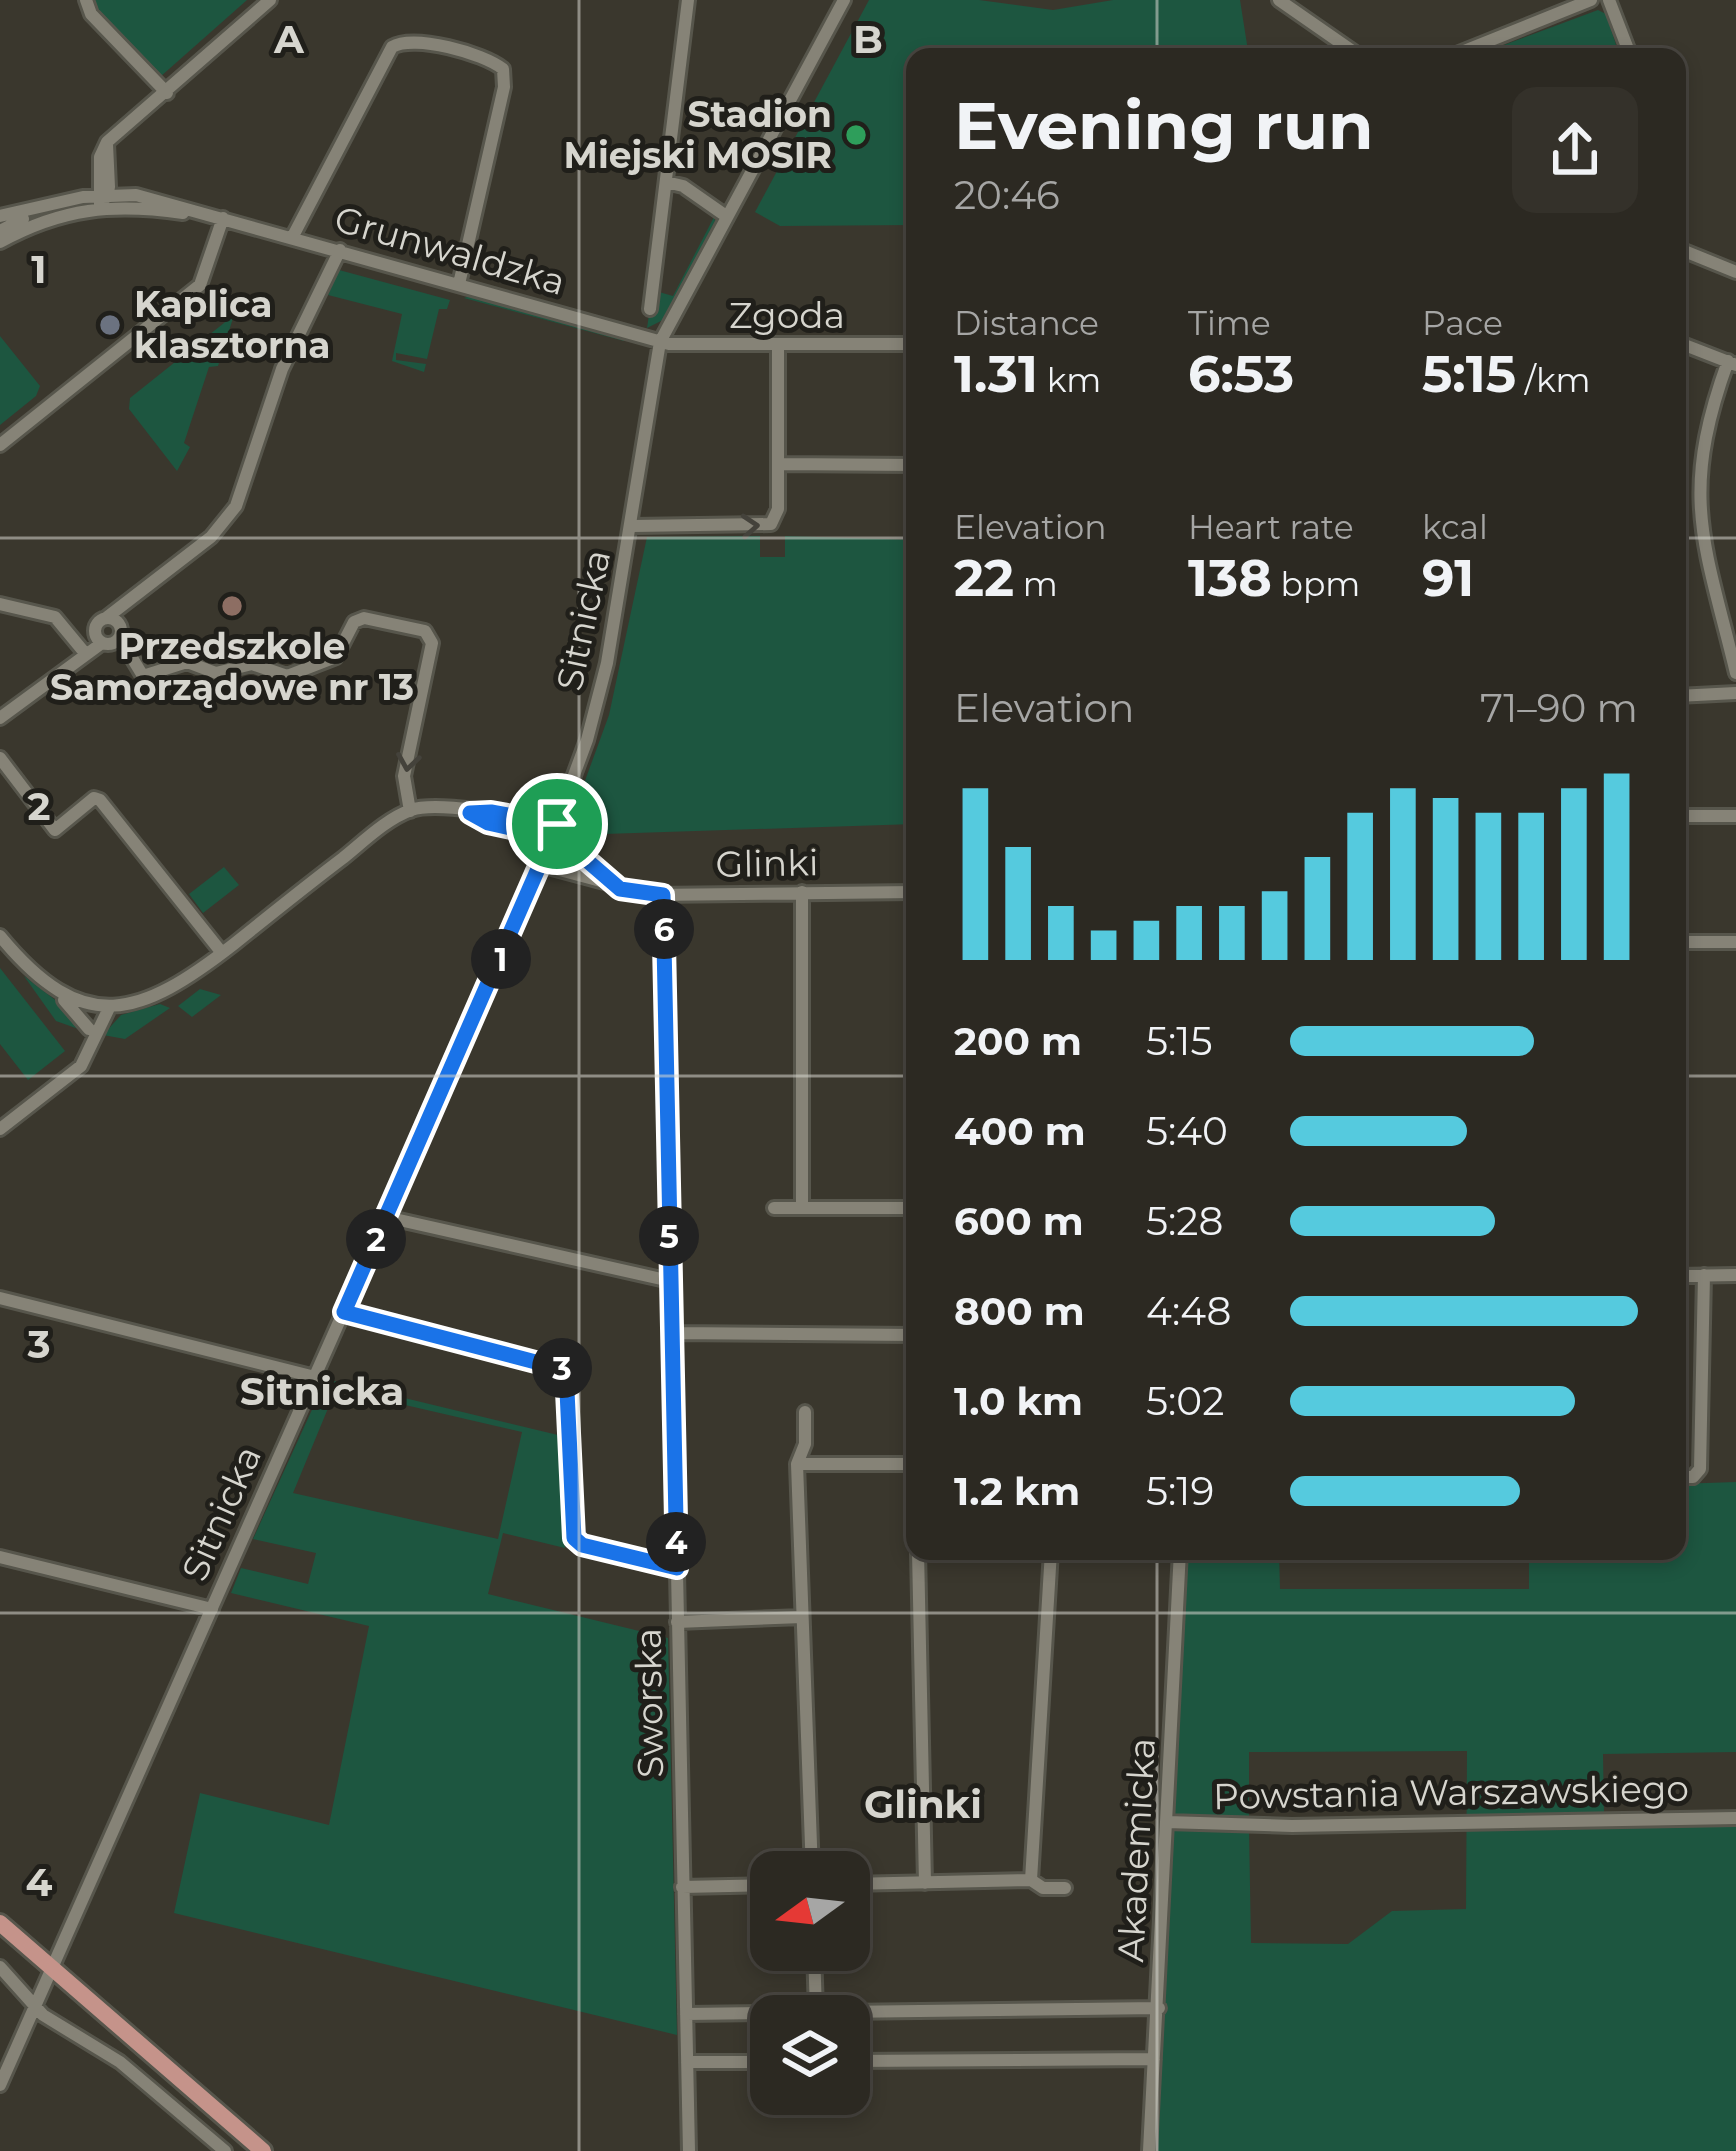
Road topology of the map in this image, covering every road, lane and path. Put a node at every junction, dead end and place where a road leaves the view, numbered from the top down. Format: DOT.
graph roads {
  1 [pos="86,0"];
  2 [pos="270,0"];
  3 [pos="688,0"];
  4 [pos="844,0"];
  5 [pos="1279,0"];
  6 [pos="1591,0"];
  7 [pos="1609,0"];
  8 [pos="1348,48"];
  9 [pos="1471,48"];
  10 [pos="1628,48"];
  11 [pos="166,93"];
  12 [pos="107,142"];
  13 [pos="109,175"];
  14 [pos="665,182"];
  15 [pos="136,195"];
  16 [pos="101,198"];
  17 [pos="40,210"];
  18 [pos="0,216"];
  19 [pos="726,216"];
  20 [pos="223,218"];
  21 [pos="292,236"];
  22 [pos="1,237"];
  23 [pos="340,250"];
  24 [pos="1686,252"];
  25 [pos="1736,272"];
  26 [pos="459,284"];
  27 [pos="650,309"];
  28 [pos="660,342"];
  29 [pos="906,344"];
  30 [pos="778,345"];
  31 [pos="1686,345"];
  32 [pos="1732,363"];
  33 [pos="0,446"];
  34 [pos="778,464"];
  35 [pos="906,465"];
  36 [pos="633,526"];
  37 [pos="0,604"];
  38 [pos="112,621"];
  39 [pos="119,638"];
  40 [pos="99,639"];
  41 [pos="84,652"];
  42 [pos="1736,673"];
  43 [pos="1736,693"];
  44 [pos="1686,696"];
  45 [pos="0,718"];
  46 [pos="0,758"];
  47 [pos="410,811"];
  48 [pos="1686,816"];
  49 [pos="1736,816"];
  50 [pos="554,831"];
  51 [pos="541,865"];
  52 [pos="620,889"];
  53 [pos="802,892"];
  54 [pos="906,892"];
  55 [pos="663,895"];
  56 [pos="0,936"];
  57 [pos="1736,942"];
  58 [pos="1686,943"];
  59 [pos="222,952"];
  60 [pos="50,988"];
  61 [pos="93,1005"];
  62 [pos="110,1006"];
  63 [pos="89,1029"];
  64 [pos="89,1051"];
  65 [pos="0,1129"];
  66 [pos="773,1208"];
  67 [pos="802,1208"];
  68 [pos="906,1208"];
  69 [pos="386,1217"];
  70 [pos="1704,1275"];
  71 [pos="1736,1275"];
  72 [pos="1686,1276"];
  73 [pos="670,1281"];
  74 [pos="0,1298"];
  75 [pos="344,1312"];
  76 [pos="673,1334"];
  77 [pos="906,1335"];
  78 [pos="315,1377"];
  79 [pos="805,1412"];
  80 [pos="797,1464"];
  81 [pos="906,1464"];
  82 [pos="1686,1477"];
  83 [pos="0,1557"];
  84 [pos="918,1560"];
  85 [pos="1050,1560"];
  86 [pos="1180,1560"];
  87 [pos="677,1568"];
  88 [pos="212,1609"];
  89 [pos="802,1617"];
  90 [pos="677,1622"];
  91 [pos="1736,1818"];
  92 [pos="1167,1822"];
  93 [pos="811,1851"];
  94 [pos="1031,1880"];
  95 [pos="926,1883"];
  96 [pos="870,1884"];
  97 [pos="750,1885"];
  98 [pos="682,1887"];
  99 [pos="1065,1888"];
  100 [pos="0,1923"];
  101 [pos="0,1967"];
  102 [pos="53,1970"];
  103 [pos="1159,2008"];
  104 [pos="36,2009"];
  105 [pos="870,2011"];
  106 [pos="750,2013"];
  107 [pos="686,2014"];
  108 [pos="1154,2059"];
  109 [pos="870,2061"];
  110 [pos="688,2062"];
  111 [pos="750,2062"];
  112 [pos="0,2085"];
  113 [pos="225,2151"];
  114 [pos="262,2151"];
  115 [pos="689,2151"];
  116 [pos="1149,2151"];
  1 -- 11 [label="street"];
  2 -- 11 [label="street"];
  3 -- 14 [label="street"];
  4 -- 19 [label="street, Sitnicka"];
  5 -- 8 [label="street"];
  6 -- 9 [label="street"];
  7 -- 10 [label="street"];
  11 -- 12 [label="street"];
  12 -- 13 [label="street"];
  12 -- 16 [label="street"];
  13 -- 15 [label="street"];
  13 -- 16 [label="street"];
  14 -- 19 [label="street"];
  14 -- 27 [label="street"];
  15 -- 16 [label="street"];
  15 -- 20 [label="street"];
  16 -- 17 [label="street"];
  16 -- 20 [label="street"];
  16 -- 22 [label="street"];
  17 -- 18 [label="street"];
  17 -- 22 [label="street"];
  19 -- 28 [label="street, Sitnicka"];
  20 -- 21 [label="street, Grunwaldzka"];
  20 -- 33 [label="street"];
  21 -- 23 [label="street, Grunwaldzka"];
  21 -- 26 [label="street"];
  23 -- 26 [label="street, Grunwaldzka"];
  23 -- 38 [label="street"];
  24 -- 25 [label="street"];
  26 -- 28 [label="street, Grunwaldzka"];
  28 -- 30 [label="street, Zgoda"];
  28 -- 36 [label="street, Sitnicka"];
  29 -- 30 [label="street, Zgoda"];
  30 -- 34 [label="street"];
  31 -- 32 [label="street"];
  32 -- 42 [label="street"];
  34 -- 35 [label="street"];
  36 -- 34 [label="street, one-way"];
  36 -- 50 [label="street, Sitnicka"];
  37 -- 41 [label="street"];
  38 -- 39 [label="street"];
  38 -- 40 [label="street"];
  39 -- 40 [label="street"];
  39 -- 47 [label="street, one-way"];
  40 -- 41 [label="street"];
  41 -- 45 [label="street"];
  43 -- 44 [label="street"];
  46 -- 59 [label="street"];
  47 -- 50 [label="street"];
  47 -- 59 [label="street"];
  48 -- 49 [label="street"];
  50 -- 51 [label="street, Sitnicka"];
  50 -- 52 [label="street"];
  51 -- 52 [label="street, Glinki"];
  51 -- 69 [label="street, Sitnicka"];
  52 -- 55 [label="street, Glinki"];
  53 -- 54 [label="street, Glinki"];
  53 -- 55 [label="street, Glinki"];
  53 -- 67 [label="street"];
  55 -- 73 [label="street, Sworska"];
  56 -- 60 [label="street"];
  57 -- 58 [label="street"];
  59 -- 62 [label="street"];
  60 -- 61 [label="street"];
  60 -- 63 [label="street"];
  61 -- 62 [label="street"];
  61 -- 63 [label="street"];
  62 -- 64 [label="street"];
  63 -- 64 [label="street"];
  64 -- 65 [label="street"];
  66 -- 67 [label="street"];
  67 -- 68 [label="street"];
  69 -- 73 [label="street"];
  69 -- 75 [label="street, Sitnicka"];
  70 -- 71 [label="street"];
  70 -- 72 [label="street"];
  70 -- 82 [label="street"];
  73 -- 76 [label="street, Sworska"];
  74 -- 78 [label="street"];
  75 -- 78 [label="street, Sitnicka"];
  75 -- 87 [label="street"];
  76 -- 77 [label="street"];
  76 -- 87 [label="street, Sworska"];
  78 -- 88 [label="street, Sitnicka"];
  79 -- 80 [label="street"];
  80 -- 81 [label="street"];
  80 -- 89 [label="street"];
  83 -- 88 [label="street"];
  84 -- 95 [label="street"];
  85 -- 94 [label="street"];
  86 -- 92 [label="street, Akademicka"];
  87 -- 90 [label="street, Sworska"];
  88 -- 102 [label="street, Sitnicka"];
  89 -- 90 [label="street"];
  89 -- 93 [label="street"];
  90 -- 98 [label="street, Sworska"];
  91 -- 92 [label="street, Powstania Warszawskiego"];
  92 -- 103 [label="street, Akademicka"];
  94 -- 95 [label="street"];
  94 -- 99 [label="street"];
  95 -- 96 [label="street"];
  97 -- 98 [label="street"];
  98 -- 107 [label="street, Sworska"];
  100 -- 102 [label="main road"];
  101 -- 104 [label="street"];
  102 -- 104 [label="street, Sitnicka"];
  102 -- 114 [label="main road"];
  103 -- 105 [label="street"];
  103 -- 108 [label="street, Akademicka"];
  104 -- 112 [label="street, Sitnicka"];
  104 -- 113 [label="street"];
  106 -- 107 [label="street"];
  107 -- 110 [label="street, Sworska"];
  108 -- 109 [label="street"];
  108 -- 116 [label="street, Akademicka"];
  110 -- 111 [label="street"];
  110 -- 115 [label="street, Sworska"];
}
